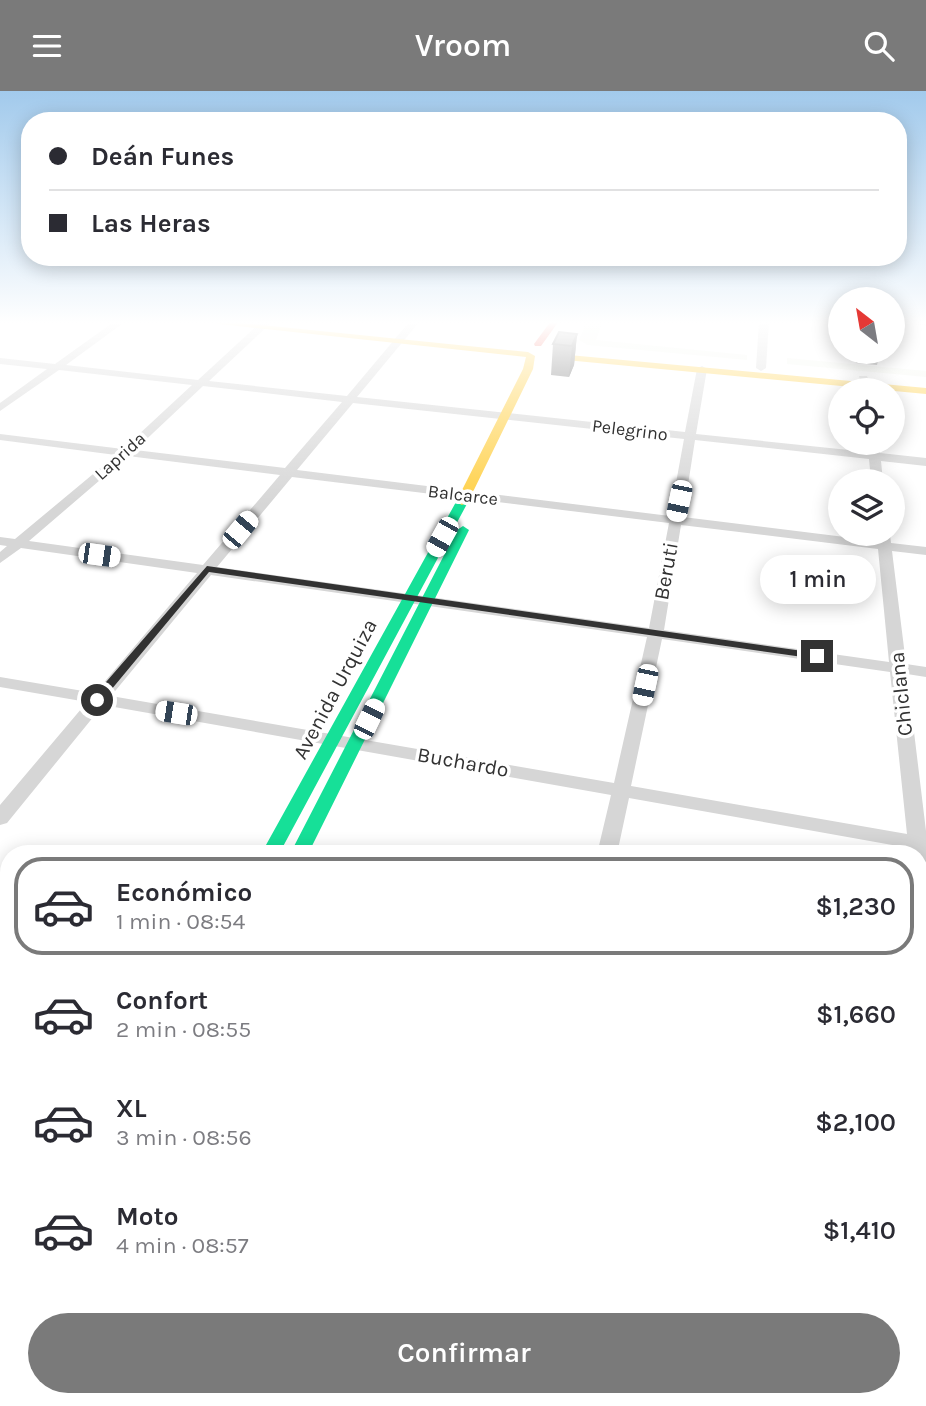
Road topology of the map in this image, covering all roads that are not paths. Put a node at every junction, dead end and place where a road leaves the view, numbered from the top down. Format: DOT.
graph roads {
  1 [pos="37,382"];
  2 [pos="193,382"];
  3 [pos="364,382"];
  4 [pos="528,382"];
  5 [pos="700,382"];
  6 [pos="199,383"];
  7 [pos="905,384"];
  8 [pos="926,384"];
  9 [pos="905,389"];
  10 [pos="926,391"];
  11 [pos="349,400"];
  12 [pos="0,408"];
  13 [pos="510,416"];
  14 [pos="0,437"];
  15 [pos="692,437"];
  16 [pos="126,452"];
  17 [pos="875,457"];
  18 [pos="926,462"];
  19 [pos="876,469"];
  20 [pos="288,473"];
  21 [pos="472,496"];
  22 [pos="675,522"];
  23 [pos="828,535"];
  24 [pos="0,541"];
  25 [pos="18,544"];
  26 [pos="885,546"];
  27 [pos="905,546"];
  28 [pos="926,551"];
  29 [pos="0,559"];
  30 [pos="207,569"];
  31 [pos="408,598"];
  32 [pos="428,601"];
  33 [pos="656,633"];
  34 [pos="898,668"];
  35 [pos="926,672"];
  36 [pos="0,682"];
  37 [pos="97,700"];
  38 [pos="333,738"];
  39 [pos="357,743"];
  40 [pos="622,791"];
  41 [pos="0,818"];
  42 [pos="275,845"];
  43 [pos="304,845"];
  44 [pos="609,845"];
  45 [pos="899,845"];
  46 [pos="920,845"];
  1 -- 12 [label="street"];
  2 -- 6 [label="street, Pelegrino"];
  3 -- 11 [label="street"];
  4 -- 13 [label="main road, Avenida Urquiza"];
  5 -- 15 [label="street, Beruti"];
  6 -- 11 [label="street, Pelegrino"];
  6 -- 16 [label="street, Laprida"];
  7 -- 8 [label="main road"];
  9 -- 10 [label="main road"];
  11 -- 13 [label="street, Pelegrino"];
  11 -- 20 [label="street"];
  13 -- 15 [label="street, Pelegrino"];
  13 -- 21 [label="main road, Avenida Urquiza"];
  14 -- 16 [label="street, Balcarce"];
  15 -- 17 [label="street, Pelegrino"];
  15 -- 22 [label="street, Beruti"];
  16 -- 20 [label="street, Balcarce"];
  16 -- 25 [label="street, Laprida"];
  17 -- 18 [label="street, Pelegrino"];
  17 -- 19 [label="street"];
  20 -- 21 [label="street, Balcarce"];
  20 -- 30 [label="street"];
  21 -- 22 [label="street, Balcarce"];
  21 -- 31 [label="main road, Avenida Urquiza"];
  21 -- 32 [label="main road"];
  22 -- 23 [label="street, Balcarce"];
  22 -- 33 [label="street, Beruti"];
  24 -- 25 [label="street"];
  25 -- 29 [label="street, Laprida"];
  25 -- 30 [label="street"];
  26 -- 34 [label="street, Chiclana"];
  27 -- 28 [label="street, Balcarce"];
  30 -- 31 [label="street"];
  30 -- 37 [label="street"];
  31 -- 32 [label="street"];
  31 -- 38 [label="main road, Avenida Urquiza"];
  32 -- 33 [label="street"];
  32 -- 39 [label="main road"];
  33 -- 34 [label="street"];
  33 -- 40 [label="street, Beruti"];
  34 -- 35 [label="street"];
  34 -- 46 [label="street, Chiclana"];
  36 -- 37 [label="street, Buchardo"];
  37 -- 38 [label="street, Buchardo"];
  37 -- 41 [label="street"];
  38 -- 39 [label="street, Buchardo"];
  38 -- 42 [label="main road, Avenida Urquiza"];
  39 -- 40 [label="street, Buchardo"];
  39 -- 43 [label="main road"];
  40 -- 44 [label="street, Beruti"];
  40 -- 45 [label="street, Buchardo"];
}
